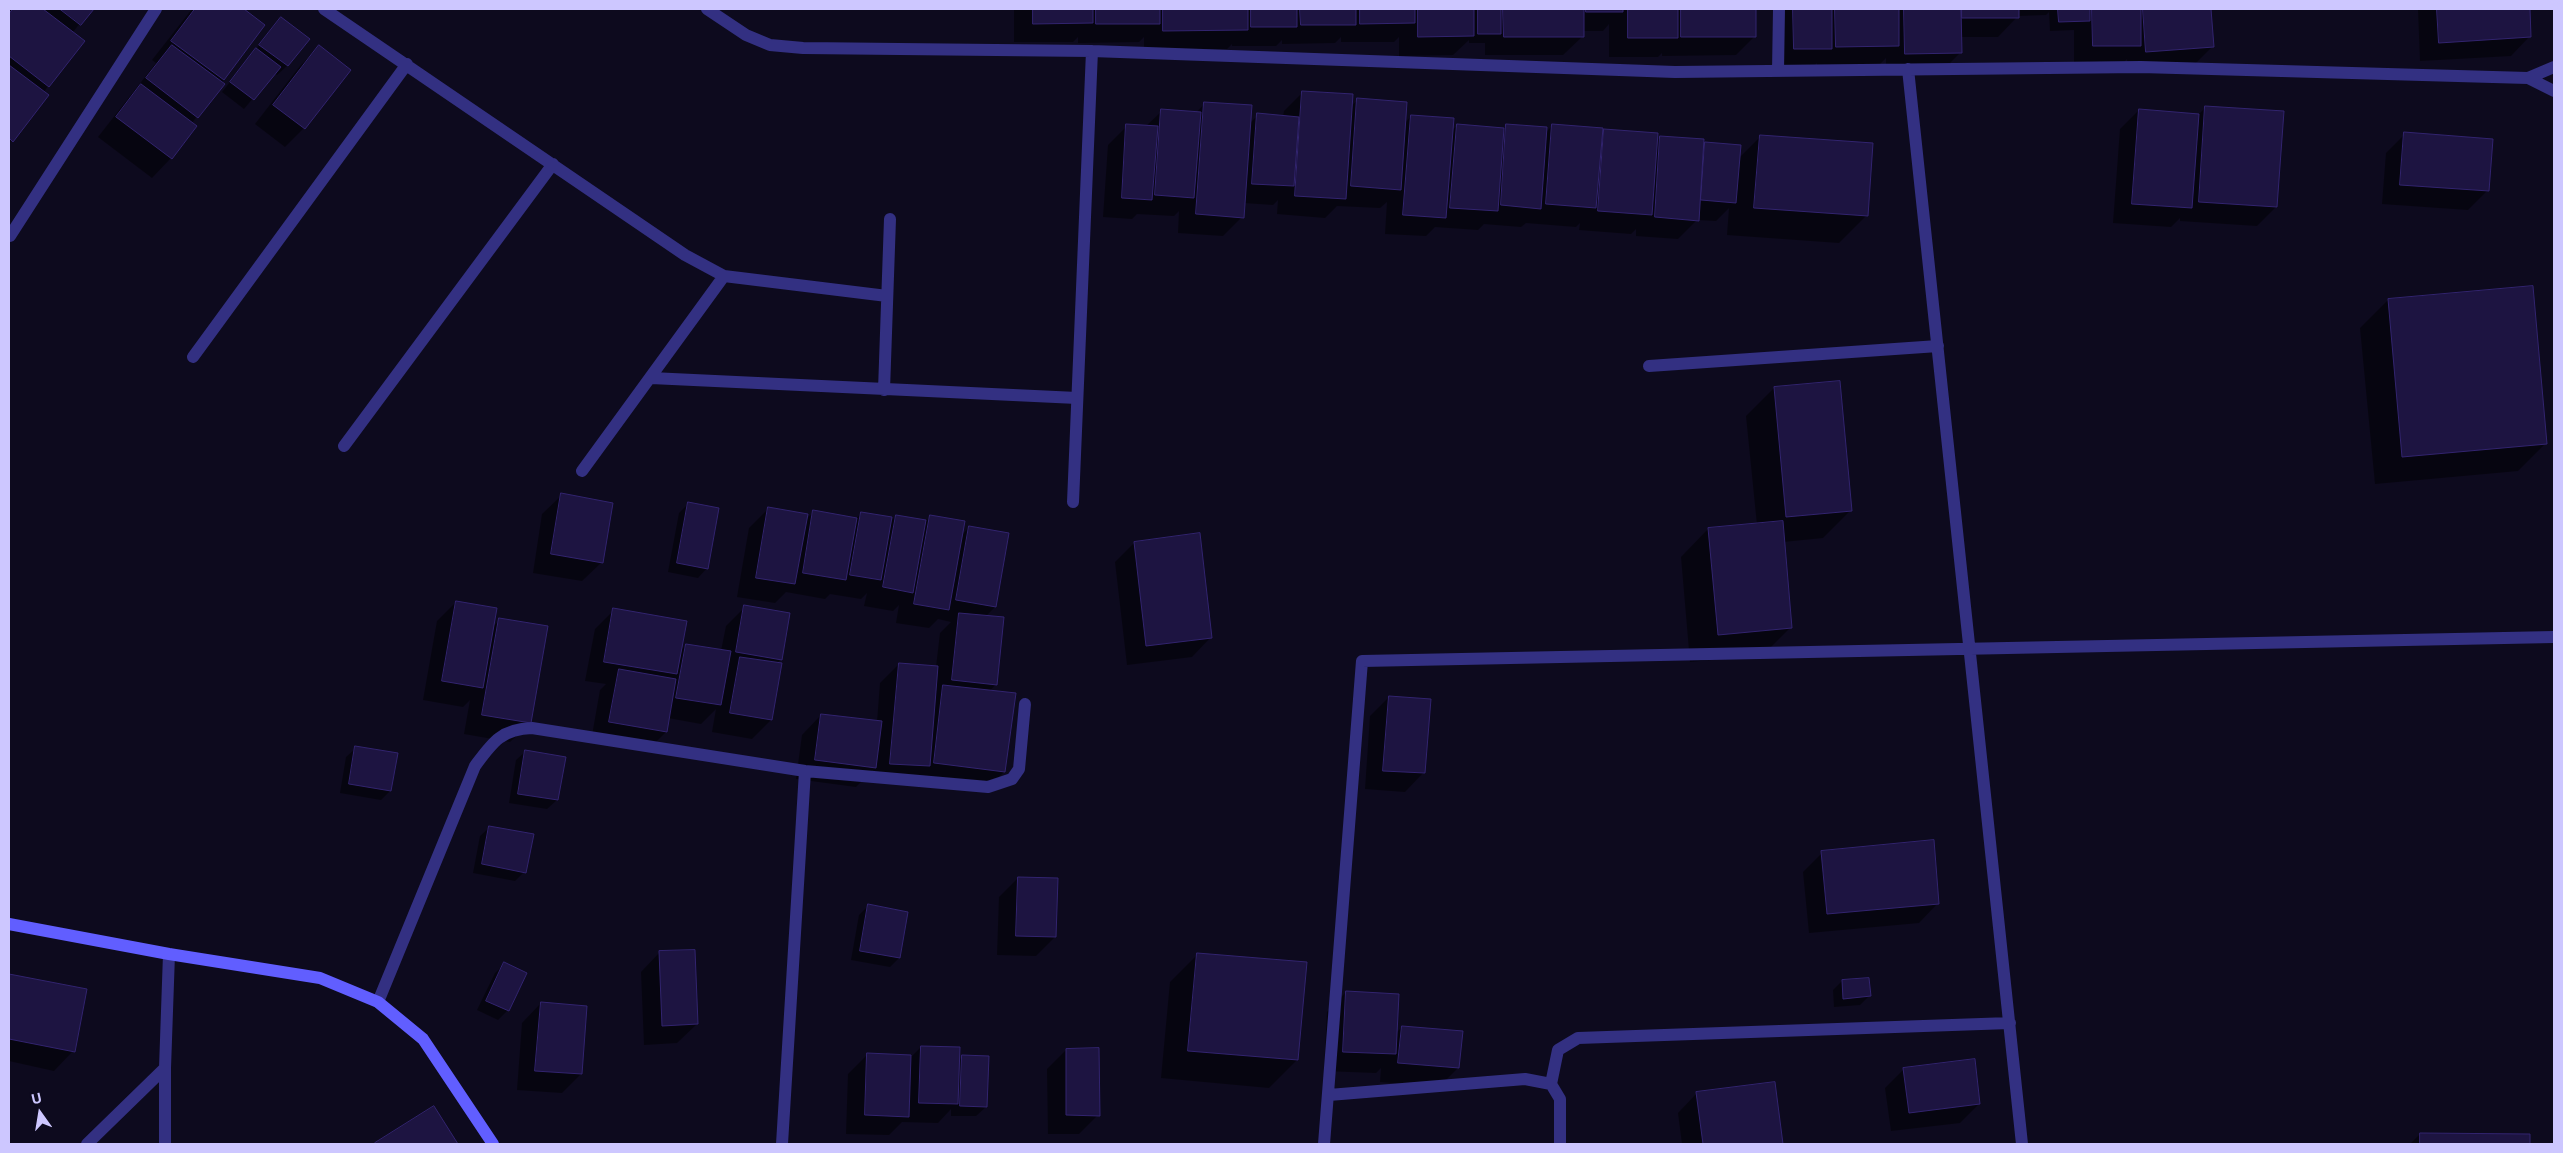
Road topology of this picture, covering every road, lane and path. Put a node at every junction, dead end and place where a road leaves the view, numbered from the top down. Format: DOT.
graph roads {
  1 [pos="156,9"];
  2 [pos="324,9"];
  3 [pos="707,9"];
  4 [pos="1779,9"];
  5 [pos="1092,51"];
  6 [pos="408,64"];
  7 [pos="2554,67"];
  8 [pos="1908,69"];
  9 [pos="1778,71"];
  10 [pos="2528,78"];
  11 [pos="2554,91"];
  12 [pos="553,164"];
  13 [pos="890,219"];
  14 [pos="10,236"];
  15 [pos="724,276"];
  16 [pos="887,296"];
  17 [pos="1938,346"];
  18 [pos="193,357"];
  19 [pos="1649,366"];
  20 [pos="651,378"];
  21 [pos="884,390"];
  22 [pos="1077,398"];
  23 [pos="344,446"];
  24 [pos="582,471"];
  25 [pos="1073,502"];
  26 [pos="2554,637"];
  27 [pos="1971,649"];
  28 [pos="1025,704"];
  29 [pos="805,771"];
  30 [pos="9,924"];
  31 [pos="169,954"];
  32 [pos="378,1002"];
  33 [pos="2010,1023"];
  34 [pos="165,1068"];
  35 [pos="1551,1084"];
  36 [pos="1328,1095"];
  37 [pos="87,1144"];
  38 [pos="165,1144"];
  39 [pos="493,1144"];
  40 [pos="782,1144"];
  41 [pos="1324,1144"];
  42 [pos="1560,1144"];
  43 [pos="2022,1144"];
  1 -- 14 [label="street"];
  2 -- 6 [label="street"];
  3 -- 5 [label="street"];
  4 -- 9 [label="street"];
  5 -- 9 [label="street"];
  5 -- 22 [label="street"];
  6 -- 12 [label="street"];
  6 -- 18 [label="street"];
  7 -- 10 [label="street"];
  8 -- 9 [label="street"];
  8 -- 10 [label="street"];
  8 -- 17 [label="street"];
  10 -- 11 [label="street"];
  12 -- 15 [label="street"];
  12 -- 23 [label="street"];
  13 -- 16 [label="street"];
  15 -- 16 [label="street"];
  15 -- 20 [label="street"];
  16 -- 21 [label="street"];
  17 -- 19 [label="street"];
  17 -- 27 [label="street"];
  20 -- 21 [label="street"];
  20 -- 24 [label="street"];
  21 -- 22 [label="street"];
  22 -- 25 [label="street"];
  26 -- 27 [label="street"];
  27 -- 33 [label="street"];
  27 -- 36 [label="street"];
  28 -- 29 [label="street"];
  29 -- 32 [label="street"];
  29 -- 40 [label="street"];
  30 -- 31 [label="street"];
  31 -- 32 [label="street"];
  31 -- 34 [label="street"];
  32 -- 39 [label="street"];
  33 -- 35 [label="street"];
  33 -- 43 [label="street"];
  34 -- 37 [label="street"];
  34 -- 38 [label="street"];
  35 -- 36 [label="street"];
  35 -- 42 [label="street"];
  36 -- 41 [label="street"];
}
